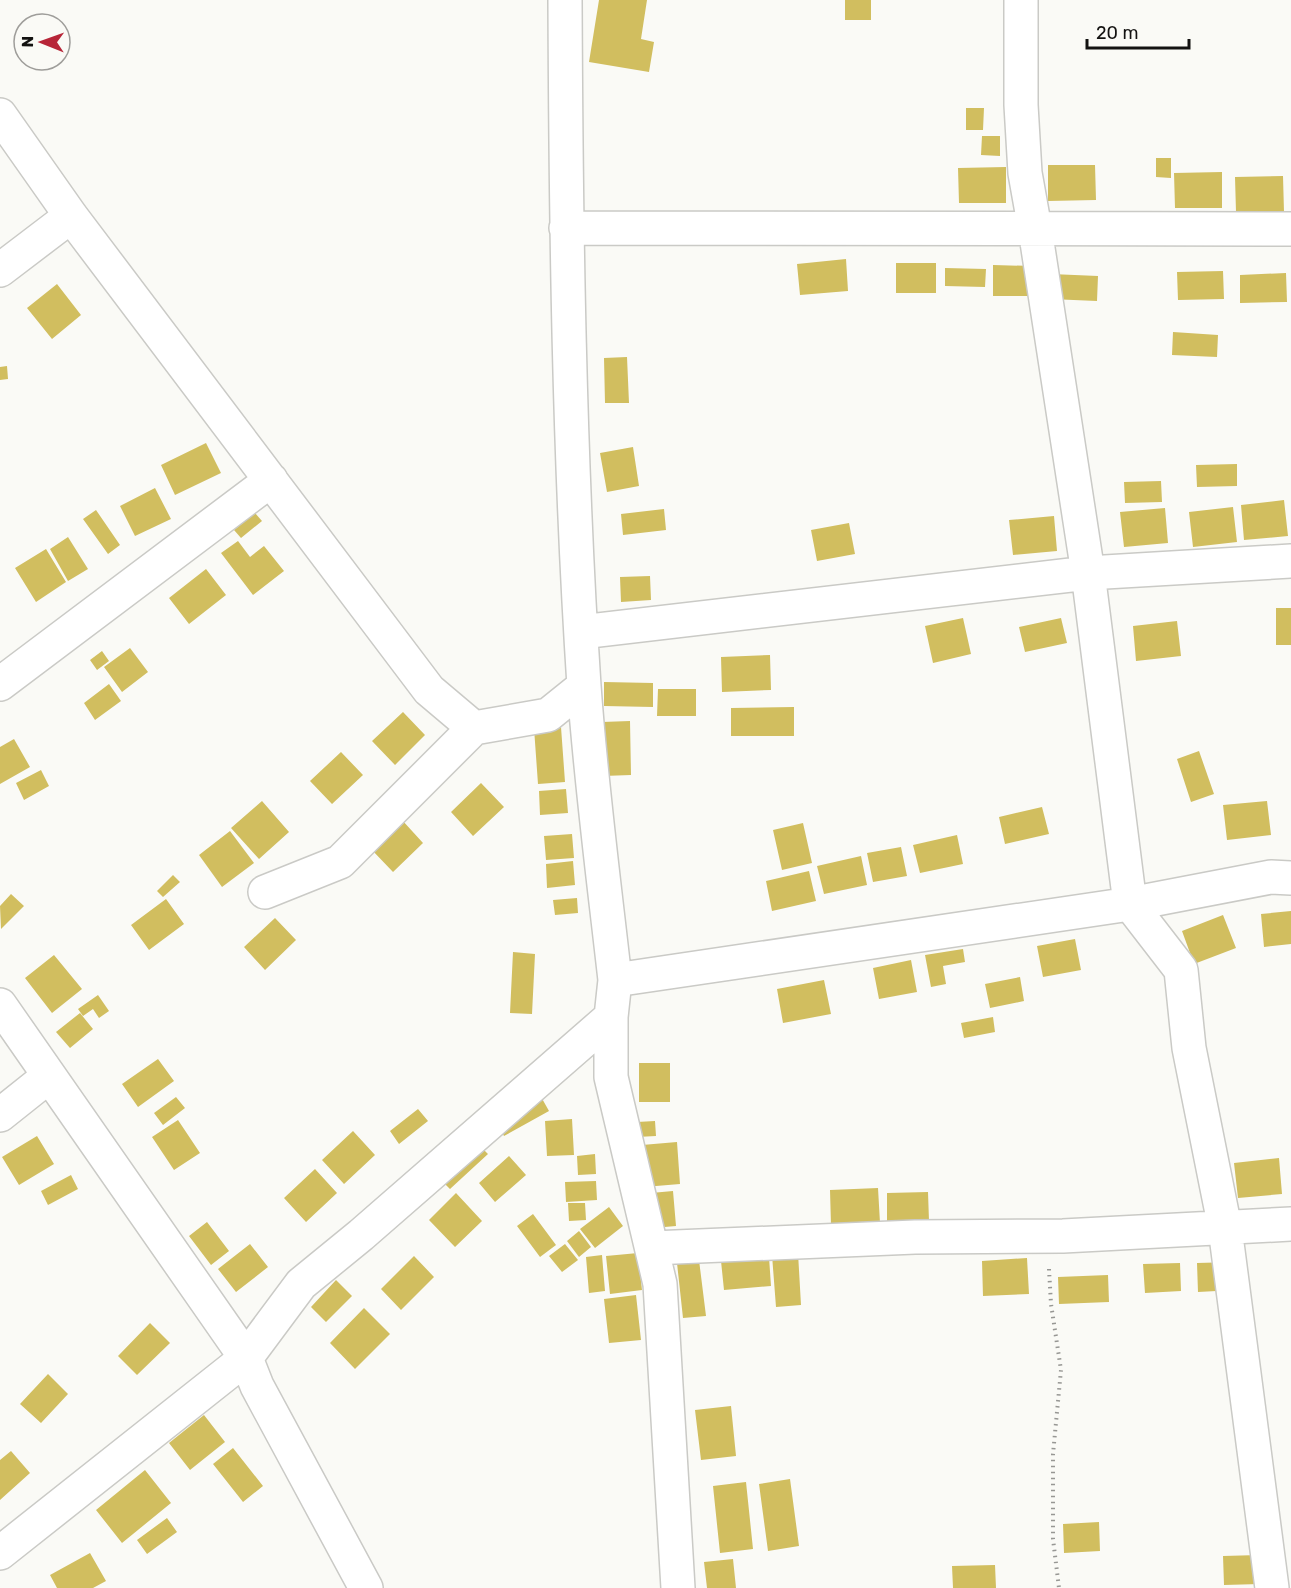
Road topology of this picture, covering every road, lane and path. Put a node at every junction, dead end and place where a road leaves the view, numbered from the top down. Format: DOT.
graph roads {
  1 [pos="565,0"];
  2 [pos="1021,0"];
  3 [pos="0,115"];
  4 [pos="71,216"];
  5 [pos="566,228"];
  6 [pos="1035,229"];
  7 [pos="1291,229"];
  8 [pos="0,270"];
  9 [pos="271,480"];
  10 [pos="1291,561"];
  11 [pos="1088,573"];
  12 [pos="581,632"];
  13 [pos="0,684"];
  14 [pos="584,686"];
  15 [pos="474,729"];
  16 [pos="1291,878"];
  17 [pos="265,892"];
  18 [pos="1130,904"];
  19 [pos="615,980"];
  20 [pos="0,1005"];
  21 [pos="611,1017"];
  22 [pos="50,1076"];
  23 [pos="0,1115"];
  24 [pos="1291,1224"];
  25 [pos="1225,1228"];
  26 [pos="1047,1237"];
  27 [pos="652,1248"];
  28 [pos="246,1358"];
  29 [pos="0,1553"];
  30 [pos="366,1588"];
  31 [pos="678,1588"];
  32 [pos="1059,1588"];
  33 [pos="1272,1588"];
  1 -- 5 [label="street"];
  2 -- 6 [label="street"];
  3 -- 4 [label="street"];
  4 -- 8 [label="street"];
  4 -- 9 [label="street"];
  5 -- 6 [label="street"];
  5 -- 12 [label="street"];
  6 -- 7 [label="street"];
  6 -- 11 [label="street"];
  9 -- 13 [label="street"];
  9 -- 15 [label="street"];
  10 -- 11 [label="street"];
  11 -- 12 [label="street"];
  11 -- 18 [label="street"];
  12 -- 14 [label="street"];
  14 -- 15 [label="street"];
  14 -- 19 [label="street"];
  15 -- 17 [label="street"];
  16 -- 18 [label="street"];
  18 -- 19 [label="street"];
  18 -- 25 [label="street"];
  19 -- 21 [label="street"];
  20 -- 22 [label="street"];
  21 -- 27 [label="street"];
  21 -- 28 [label="street"];
  22 -- 23 [label="street"];
  22 -- 28 [label="street"];
  24 -- 25 [label="street"];
  25 -- 26 [label="street"];
  25 -- 33 [label="street"];
  26 -- 27 [label="street"];
  26 -- 32 [label="path"];
  27 -- 31 [label="street"];
  28 -- 29 [label="street"];
  28 -- 30 [label="street"];
}
